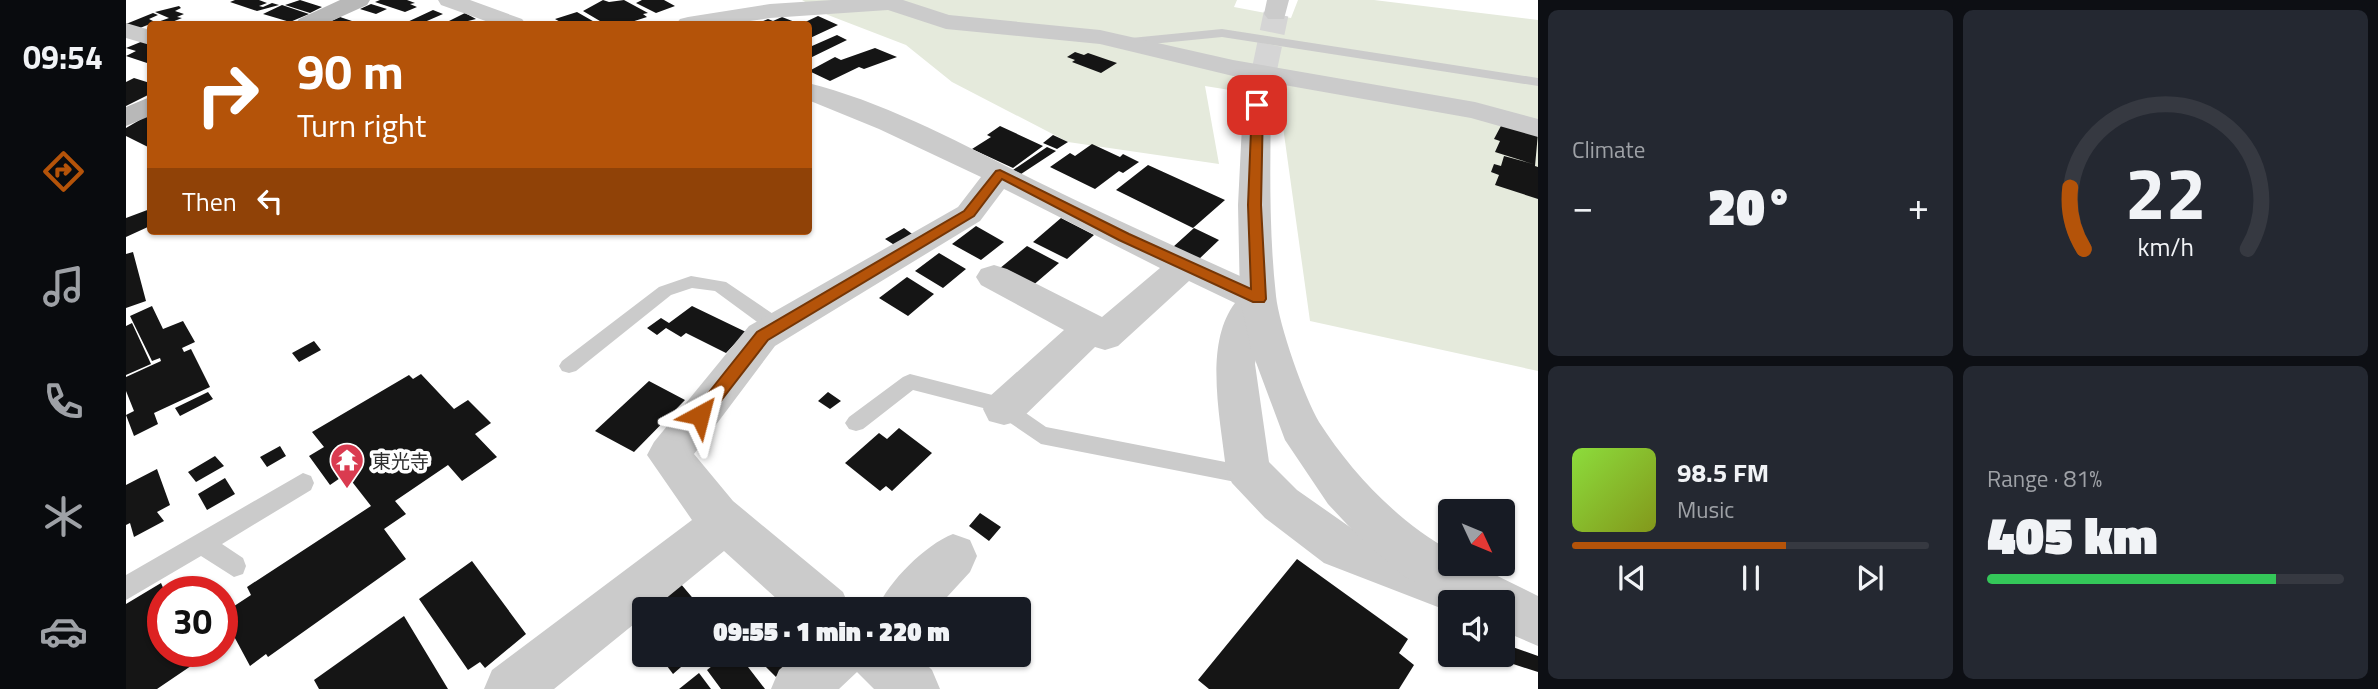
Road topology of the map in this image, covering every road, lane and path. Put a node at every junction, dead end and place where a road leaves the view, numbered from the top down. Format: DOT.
graph roads {
  1 [pos="359,0"];
  2 [pos="449,0"];
  3 [pos="806,0"];
  4 [pos="897,1"];
  5 [pos="849,4"];
  6 [pos="314,21"];
  7 [pos="506,21"];
  8 [pos="707,21"];
  9 [pos="126,30"];
  10 [pos="147,37"];
  11 [pos="1122,43"];
  12 [pos="1538,82"];
  13 [pos="812,92"];
  14 [pos="1257,105"];
  15 [pos="147,107"];
  16 [pos="126,118"];
  17 [pos="1538,128"];
  18 [pos="1000,173"];
  19 [pos="1185,265"];
  20 [pos="994,277"];
  21 [pos="1258,299"];
  22 [pos="778,327"];
  23 [pos="1091,328"];
  24 [pos="569,366"];
  25 [pos="1004,409"];
  26 [pos="856,423"];
  27 [pos="1255,477"];
  28 [pos="303,483"];
  29 [pos="717,516"];
  30 [pos="201,543"];
  31 [pos="953,556"];
  32 [pos="234,566"];
  33 [pos="126,588"];
  34 [pos="1453,590"];
  35 [pos="1473,590"];
  36 [pos="811,597"];
  37 [pos="914,597"];
  38 [pos="1515,612"];
  39 [pos="1538,622"];
  40 [pos="823,667"];
  41 [pos="890,667"];
  42 [pos="511,689"];
  43 [pos="798,689"];
  44 [pos="913,689"];
  1 -- 6 [label="main road"];
  2 -- 7 [label="street"];
  3 -- 5 [label="street"];
  4 -- 5 [label="street"];
  4 -- 11 [label="street"];
  5 -- 8 [label="street"];
  9 -- 10 [label="street"];
  11 -- 12 [label="lane"];
  11 -- 17 [label="street"];
  13 -- 18 [label="street"];
  14 -- 21 [label="street"];
  15 -- 16 [label="main road"];
  18 -- 19 [label="street"];
  18 -- 22 [label="street"];
  19 -- 21 [label="street"];
  19 -- 23 [label="street"];
  20 -- 23 [label="street"];
  21 -- 27 [label="street"];
  21 -- 35 [label="street"];
  22 -- 24 [label="lane"];
  22 -- 29 [label="street"];
  23 -- 25 [label="street"];
  25 -- 26 [label="lane"];
  25 -- 27 [label="lane"];
  27 -- 34 [label="street"];
  28 -- 30 [label="lane"];
  29 -- 36 [label="street"];
  29 -- 42 [label="street"];
  30 -- 32 [label="lane"];
  30 -- 33 [label="lane"];
  31 -- 37 [label="street"];
  38 -- 39 [label="street"];
  40 -- 43 [label="street"];
  41 -- 44 [label="street"];
}
